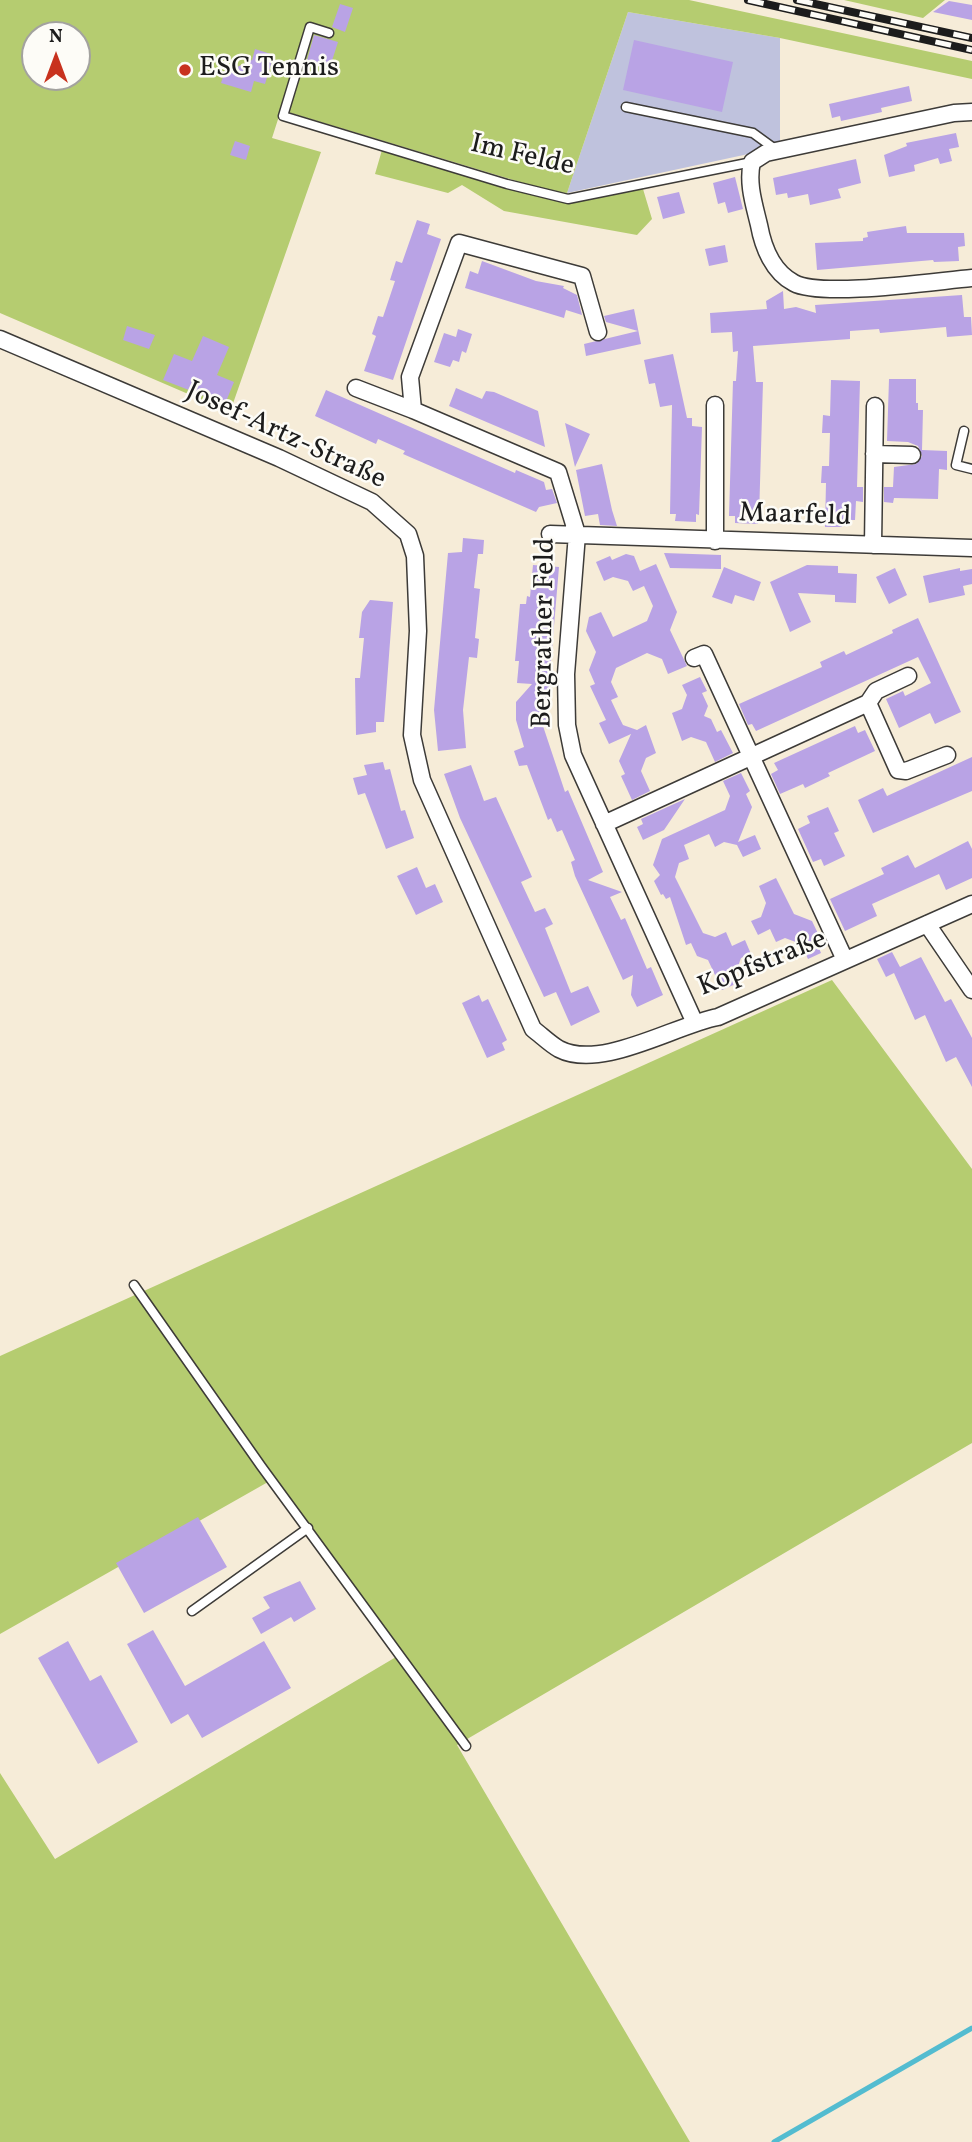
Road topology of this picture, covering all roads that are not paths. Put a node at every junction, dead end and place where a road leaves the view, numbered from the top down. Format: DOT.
graph roads {
  1 [pos="329,33"];
  2 [pos="626,107"];
  3 [pos="972,112"];
  4 [pos="777,151"];
  5 [pos="752,162"];
  6 [pos="972,278"];
  7 [pos="598,332"];
  8 [pos="0,339"];
  9 [pos="356,388"];
  10 [pos="715,405"];
  11 [pos="875,406"];
  12 [pos="413,410"];
  13 [pos="964,431"];
  14 [pos="874,454"];
  15 [pos="912,455"];
  16 [pos="972,469"];
  17 [pos="550,534"];
  18 [pos="577,534"];
  19 [pos="715,541"];
  20 [pos="873,545"];
  21 [pos="972,548"];
  22 [pos="694,658"];
  23 [pos="908,676"];
  24 [pos="868,703"];
  25 [pos="947,755"];
  26 [pos="752,756"];
  27 [pos="604,824"];
  28 [pos="972,904"];
  29 [pos="926,924"];
  30 [pos="845,960"];
  31 [pos="972,990"];
  32 [pos="694,1021"];
  33 [pos="570,1052"];
  34 [pos="134,1285"];
  35 [pos="308,1528"];
  36 [pos="192,1611"];
  37 [pos="466,1745"];
  1 -- 5 [label="lane, Im Felde"];
  2 -- 4 [label="lane"];
  3 -- 4 [label="street, Im Felde"];
  4 -- 5 [label="street, Im Felde"];
  5 -- 6 [label="street"];
  7 -- 12 [label="street"];
  8 -- 33 [label="street, Josef-Artz-Straße"];
  9 -- 12 [label="street, Bergrather Feld"];
  10 -- 19 [label="street, Maarfeld"];
  11 -- 14 [label="street, Maarfeld"];
  12 -- 18 [label="street, Bergrather Feld"];
  13 -- 16 [label="lane"];
  14 -- 15 [label="street"];
  14 -- 20 [label="street, Maarfeld"];
  17 -- 18 [label="street, Maarfeld"];
  18 -- 19 [label="street, Maarfeld"];
  18 -- 27 [label="street, Bergrather Feld"];
  19 -- 20 [label="street, Maarfeld"];
  20 -- 21 [label="street, Maarfeld"];
  22 -- 26 [label="street"];
  23 -- 24 [label="street"];
  24 -- 25 [label="street"];
  24 -- 26 [label="street"];
  26 -- 27 [label="street"];
  26 -- 30 [label="street"];
  27 -- 32 [label="street, Bergrather Feld"];
  28 -- 29 [label="street, Kopfstraße"];
  29 -- 30 [label="street, Kopfstraße"];
  29 -- 31 [label="street"];
  30 -- 32 [label="street, Kopfstraße"];
  32 -- 33 [label="street, Kopfstraße"];
  34 -- 35 [label="lane"];
  35 -- 36 [label="lane"];
  35 -- 37 [label="lane"];
}
